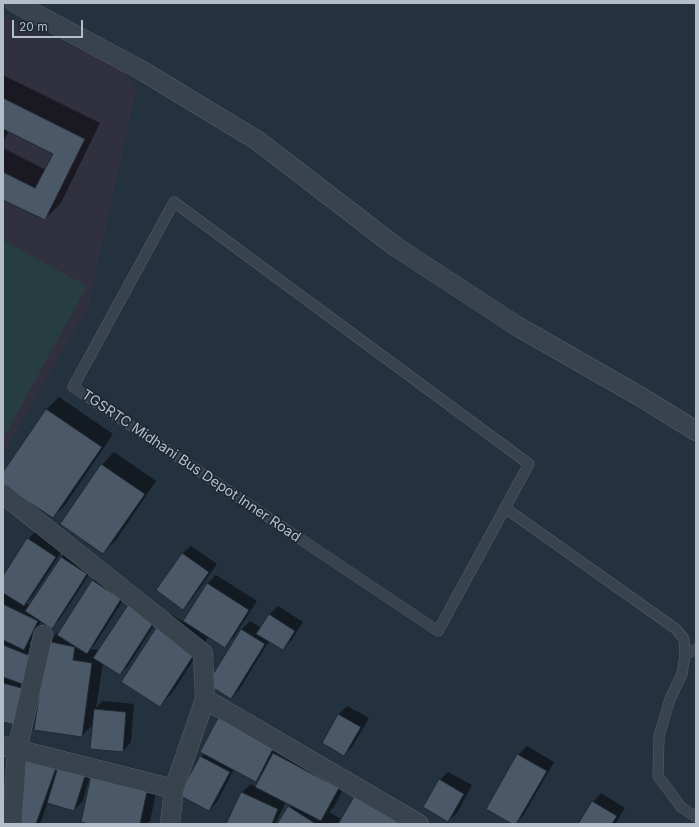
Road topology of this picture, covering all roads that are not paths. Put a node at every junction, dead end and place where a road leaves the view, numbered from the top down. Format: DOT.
graph roads {
  1 [pos="15,3"];
  2 [pos="696,431"];
  3 [pos="3,494"];
  4 [pos="505,508"];
  5 [pos="43,635"];
  6 [pos="696,649"];
  7 [pos="685,654"];
  8 [pos="205,699"];
  9 [pos="10,748"];
  10 [pos="174,789"];
  11 [pos="696,816"];
  12 [pos="12,824"];
  13 [pos="170,824"];
  14 [pos="419,824"];
  1 -- 2 [label="street"];
  3 -- 8 [label="street"];
  4 -- 4 [label="lane, TGSRTC Midhani Bus Depot Inner Road"];
  4 -- 7 [label="lane"];
  5 -- 9 [label="street"];
  6 -- 7 [label="lane"];
  7 -- 11 [label="lane"];
  8 -- 10 [label="street"];
  8 -- 14 [label="street"];
  9 -- 10 [label="street"];
  9 -- 12 [label="street"];
  10 -- 13 [label="street"];
}
